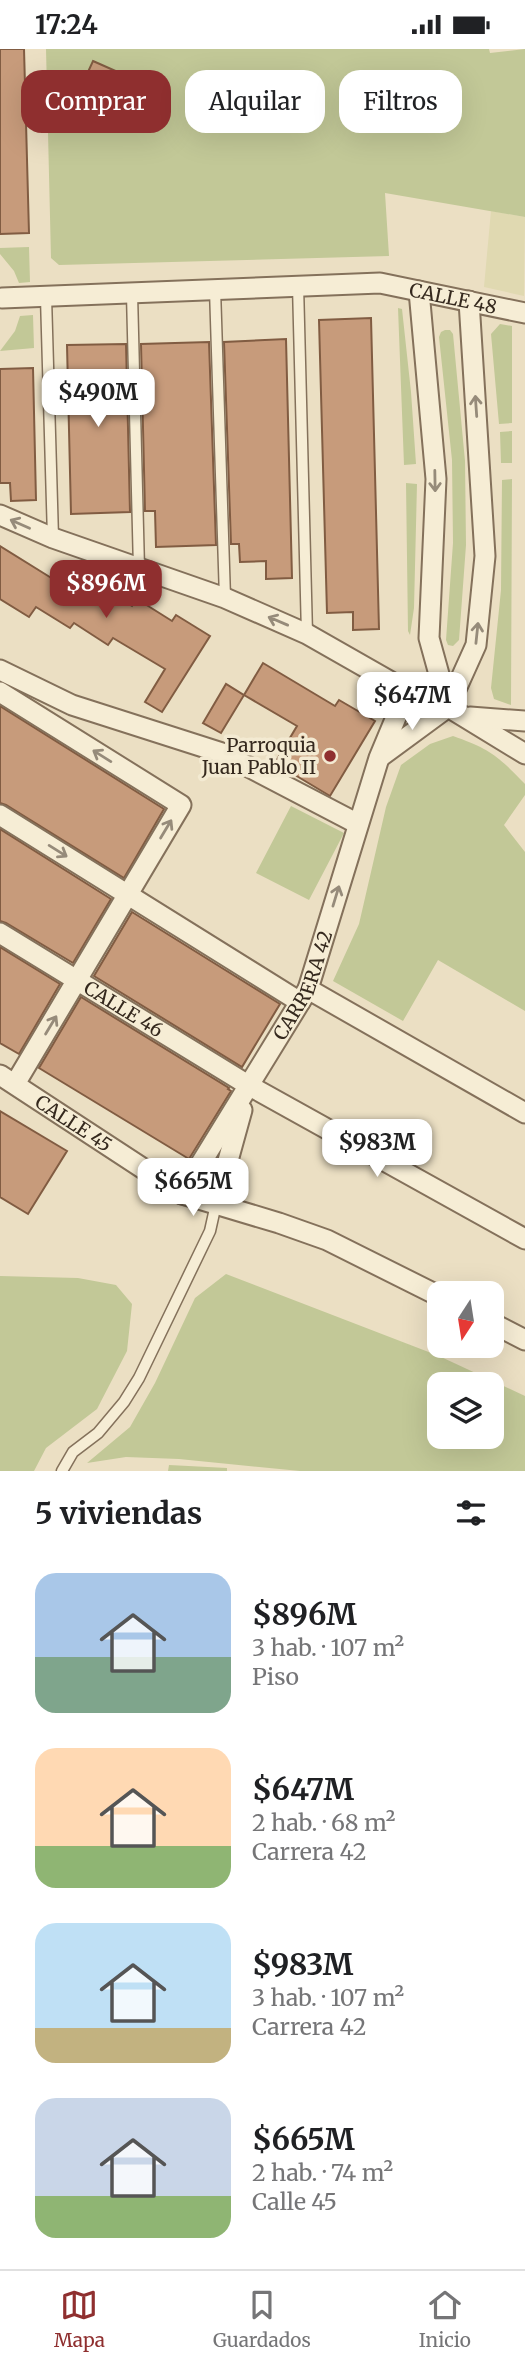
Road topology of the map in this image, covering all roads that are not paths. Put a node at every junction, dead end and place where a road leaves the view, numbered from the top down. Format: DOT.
graph roads {
  1 [pos="298,285"];
  2 [pos="215,289"];
  3 [pos="419,291"];
  4 [pos="132,294"];
  5 [pos="46,297"];
  6 [pos="1,301"];
  7 [pos="469,301"];
  8 [pos="525,313"];
  9 [pos="0,515"];
  10 [pos="53,538"];
  11 [pos="139,569"];
  12 [pos="225,598"];
  13 [pos="307,634"];
  14 [pos="0,670"];
  15 [pos="407,691"];
  16 [pos="0,692"];
  17 [pos="457,712"];
  18 [pos="525,721"];
  19 [pos="525,754"];
  20 [pos="379,758"];
  21 [pos="0,815"];
  22 [pos="358,824"];
  23 [pos="128,894"];
  24 [pos="0,933"];
  25 [pos="77,981"];
  26 [pos="304,996"];
  27 [pos="4,1078"];
  28 [pos="248,1085"];
  29 [pos="525,1113"];
  30 [pos="182,1194"];
  31 [pos="216,1204"];
  32 [pos="524,1237"];
  33 [pos="427,1290"];
  34 [pos="504,1329"];
  35 [pos="525,1340"];
  36 [pos="62,1471"];
  1 -- 2 [label="street, CALLE 48"];
  1 -- 3 [label="street, CALLE 48"];
  1 -- 13 [label="lane"];
  2 -- 4 [label="street, CALLE 48"];
  2 -- 12 [label="lane"];
  3 -- 7 [label="street, CALLE 48"];
  3 -- 17 [label="street, one-way"];
  4 -- 5 [label="street, CALLE 48"];
  4 -- 11 [label="lane"];
  5 -- 6 [label="street, CALLE 48"];
  5 -- 10 [label="lane"];
  7 -- 8 [label="street, CALLE 48"];
  17 -- 7 [label="street, one-way"];
  10 -- 9 [label="street, one-way"];
  10 -- 11 [label="street"];
  11 -- 12 [label="street"];
  13 -- 12 [label="street, one-way"];
  13 -- 15 [label="street"];
  14 -- 22 [label="street"];
  15 -- 17 [label="street"];
  15 -- 20 [label="street, CARRERA 42"];
  23 -- 16 [label="street, one-way"];
  17 -- 18 [label="street"];
  17 -- 19 [label="street"];
  17 -- 20 [label="street"];
  20 -- 22 [label="street, CARRERA 42"];
  21 -- 23 [label="street, one-way"];
  26 -- 22 [label="street, CARRERA 42, one-way"];
  23 -- 25 [label="street"];
  23 -- 26 [label="street"];
  24 -- 25 [label="street, CALLE 46"];
  27 -- 25 [label="street, one-way"];
  25 -- 28 [label="street, CALLE 46"];
  26 -- 28 [label="street, CARRERA 42"];
  26 -- 29 [label="street"];
  27 -- 30 [label="street, CALLE 45"];
  28 -- 30 [label="street, CARRERA 42"];
  28 -- 31 [label="street"];
  28 -- 32 [label="street, CALLE 46"];
  30 -- 31 [label="street, CALLE 45"];
  31 -- 33 [label="street, CALLE 45"];
  31 -- 36 [label="lane"];
  34 -- 35 [label="street"];
}
